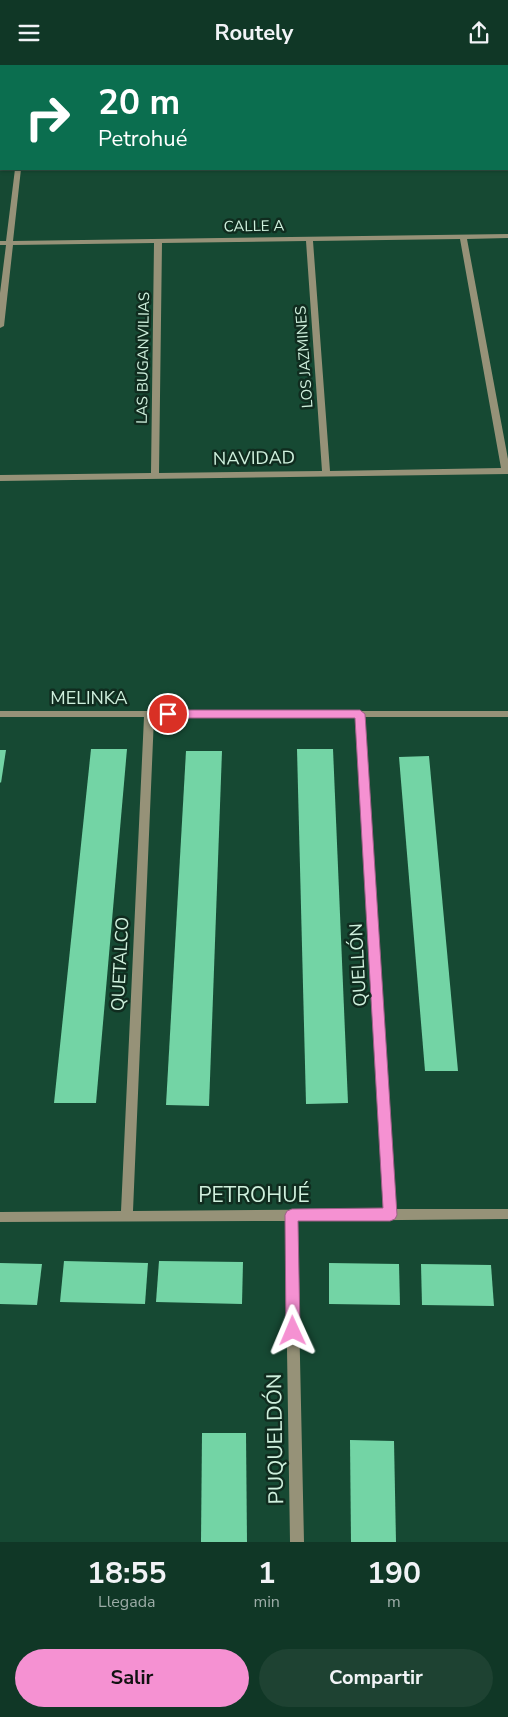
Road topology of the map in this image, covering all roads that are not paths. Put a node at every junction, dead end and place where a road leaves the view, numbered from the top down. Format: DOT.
graph roads {
  1 [pos="18,170"];
  2 [pos="508,236"];
  3 [pos="462,237"];
  4 [pos="309,239"];
  5 [pos="158,241"];
  6 [pos="0,243"];
  7 [pos="10,243"];
  8 [pos="0,325"];
  9 [pos="507,471"];
  10 [pos="326,473"];
  11 [pos="155,476"];
  12 [pos="0,478"];
  13 [pos="0,714"];
  14 [pos="149,714"];
  15 [pos="360,714"];
  16 [pos="508,714"];
  17 [pos="508,1214"];
  18 [pos="292,1215"];
  19 [pos="390,1215"];
  20 [pos="127,1216"];
  21 [pos="0,1217"];
  22 [pos="297,1542"];
  1 -- 7 [label="street"];
  2 -- 3 [label="street, CALLE A"];
  3 -- 4 [label="street, CALLE A"];
  3 -- 9 [label="street"];
  4 -- 5 [label="street, CALLE A"];
  4 -- 10 [label="street, LOS JAZMINES"];
  5 -- 7 [label="street, CALLE A"];
  5 -- 11 [label="street, LAS BUGANVILIAS"];
  6 -- 7 [label="street, CALLE A"];
  7 -- 8 [label="street"];
  9 -- 10 [label="street, NAVIDAD"];
  10 -- 11 [label="street, NAVIDAD"];
  11 -- 12 [label="street, NAVIDAD"];
  13 -- 14 [label="street, MELINKA"];
  14 -- 15 [label="street, MELINKA"];
  14 -- 20 [label="street, QUETALCO"];
  15 -- 16 [label="street, MELINKA"];
  15 -- 19 [label="street, QUELLÓN"];
  17 -- 19 [label="street, PETROHUÉ"];
  18 -- 19 [label="street, PETROHUÉ"];
  18 -- 20 [label="street, PETROHUÉ"];
  18 -- 22 [label="street, PUQUELDÓN"];
  20 -- 21 [label="street, PETROHUÉ"];
}
